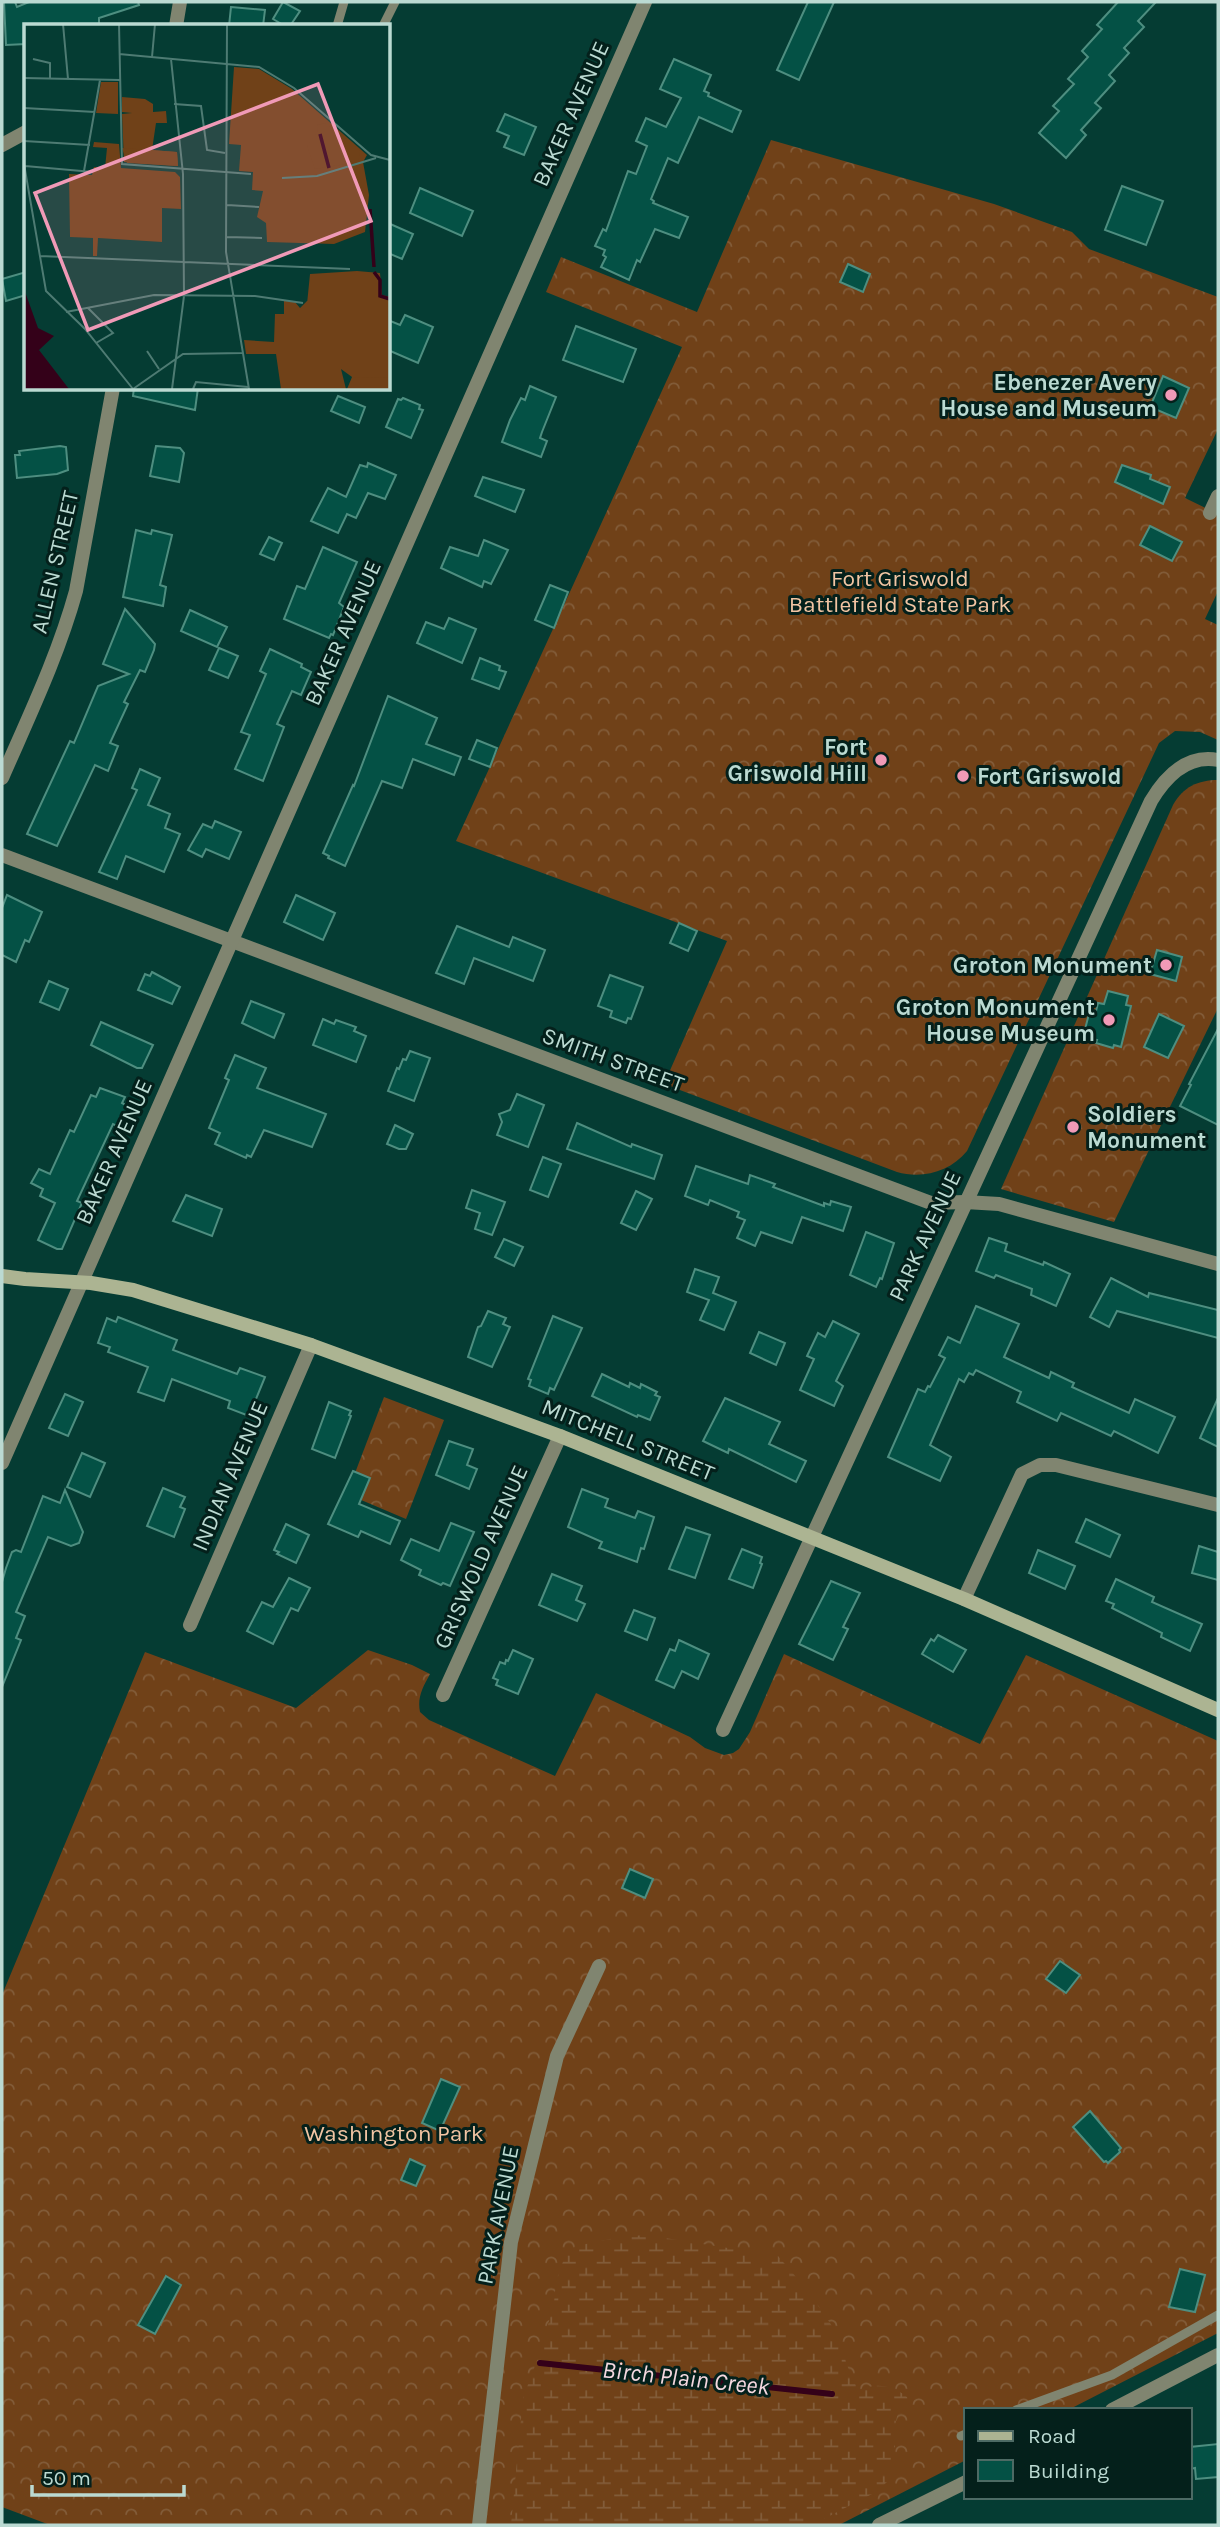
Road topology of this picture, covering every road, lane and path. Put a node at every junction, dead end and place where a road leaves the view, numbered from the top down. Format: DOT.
graph roads {
  1 [pos="180,2"];
  2 [pos="344,2"];
  3 [pos="395,2"];
  4 [pos="645,2"];
  5 [pos="176,24"];
  6 [pos="338,24"];
  7 [pos="384,24"];
  8 [pos="24,133"];
  9 [pos="2,145"];
  10 [pos="113,390"];
  11 [pos="1218,496"];
  12 [pos="1210,513"];
  13 [pos="1218,760"];
  14 [pos="2,778"];
  15 [pos="2,855"];
  16 [pos="231,942"];
  17 [pos="965,1202"];
  18 [pos="1218,1264"];
  19 [pos="2,1276"];
  20 [pos="82,1282"];
  21 [pos="311,1345"];
  22 [pos="560,1437"];
  23 [pos="2,1463"];
  24 [pos="1218,1505"];
  25 [pos="812,1538"];
  26 [pos="964,1599"];
  27 [pos="190,1625"];
  28 [pos="443,1695"];
  29 [pos="1218,1710"];
  30 [pos="723,1730"];
  31 [pos="599,1966"];
  32 [pos="1218,2315"];
  33 [pos="1218,2356"];
  34 [pos="1021,2408"];
  35 [pos="1116,2408"];
  36 [pos="964,2483"];
  37 [pos="480,2525"];
  38 [pos="878,2525"];
  1 -- 5 [label="street"];
  2 -- 6 [label="lane"];
  3 -- 7 [label="lane"];
  4 -- 16 [label="street, BAKER AVENUE"];
  8 -- 9 [label="street"];
  10 -- 14 [label="street, ALLEN STREET"];
  11 -- 12 [label="street"];
  13 -- 17 [label="street, PARK AVENUE"];
  15 -- 16 [label="street, SMITH STREET"];
  16 -- 17 [label="street, SMITH STREET"];
  16 -- 20 [label="street, BAKER AVENUE"];
  17 -- 18 [label="street, SMITH STREET"];
  17 -- 25 [label="street, PARK AVENUE"];
  19 -- 20 [label="main road, MITCHELL STREET"];
  20 -- 21 [label="main road, MITCHELL STREET"];
  20 -- 23 [label="street, BAKER AVENUE"];
  21 -- 22 [label="main road, MITCHELL STREET"];
  21 -- 27 [label="street, INDIAN AVENUE"];
  22 -- 25 [label="main road, MITCHELL STREET"];
  22 -- 28 [label="street, GRISWOLD AVENUE"];
  24 -- 26 [label="street"];
  25 -- 26 [label="main road, MITCHELL STREET"];
  25 -- 30 [label="street, PARK AVENUE"];
  26 -- 29 [label="main road, MITCHELL STREET"];
  31 -- 37 [label="street, PARK AVENUE"];
  32 -- 34 [label="lane"];
  33 -- 35 [label="street"];
  36 -- 38 [label="street"];
}
